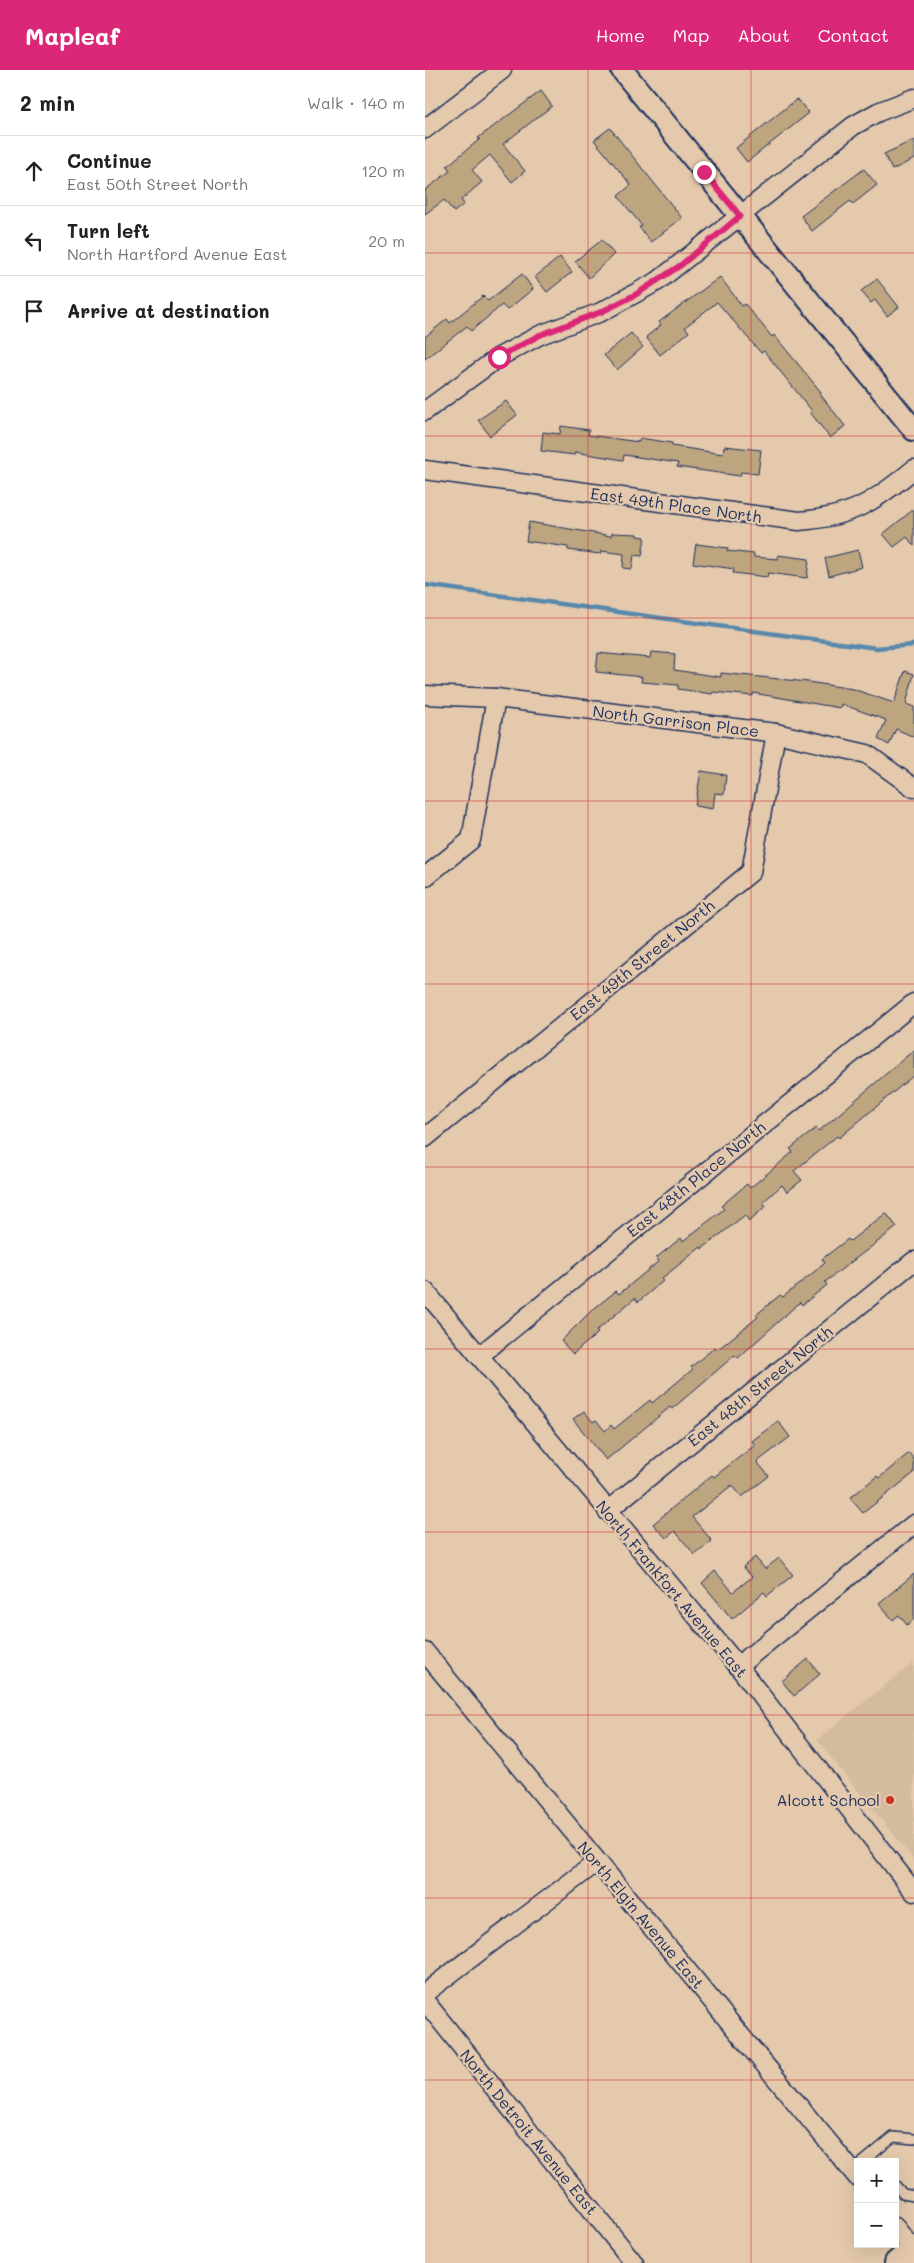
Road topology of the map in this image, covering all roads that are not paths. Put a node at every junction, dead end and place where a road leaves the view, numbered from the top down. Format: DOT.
graph roads {
  1 [pos="502,70"];
  2 [pos="621,70"];
  3 [pos="914,98"];
  4 [pos="425,129"];
  5 [pos="740,216"];
  6 [pos="425,410"];
  7 [pos="914,430"];
  8 [pos="914,469"];
  9 [pos="425,470"];
  10 [pos="425,695"];
  11 [pos="496,698"];
  12 [pos="776,733"];
  13 [pos="914,788"];
  14 [pos="425,877"];
  15 [pos="914,1003"];
  16 [pos="425,1138"];
  17 [pos="914,1261"];
  18 [pos="425,1291"];
  19 [pos="479,1356"];
  20 [pos="607,1511"];
  21 [pos="914,1524"];
  22 [pos="425,1652"];
  23 [pos="738,1666"];
  24 [pos="597,1862"];
  25 [pos="914,1892"];
  26 [pos="425,1993"];
  27 [pos="425,2002"];
  28 [pos="914,2139"];
  29 [pos="856,2158"];
  30 [pos="871,2158"];
  31 [pos="899,2190"];
  32 [pos="914,2196"];
  33 [pos="899,2235"];
  34 [pos="908,2254"];
  35 [pos="634,2263"];
  1 -- 4 [label="street"];
  2 -- 5 [label="street"];
  3 -- 5 [label="street"];
  5 -- 6 [label="street"];
  5 -- 7 [label="street"];
  8 -- 9 [label="street, East 49th Place North"];
  10 -- 11 [label="street, North Garrison Place"];
  11 -- 12 [label="street, North Garrison Place"];
  11 -- 14 [label="street"];
  12 -- 13 [label="street, North Garrison Place"];
  12 -- 16 [label="street, East 49th Street North"];
  15 -- 19 [label="street, East 48th Place North"];
  17 -- 20 [label="street, East 48th Street North"];
  18 -- 19 [label="street, North Frankfort Avenue East"];
  19 -- 20 [label="street, North Frankfort Avenue East"];
  20 -- 23 [label="street, North Frankfort Avenue East"];
  21 -- 23 [label="street"];
  22 -- 24 [label="street, North Elgin Avenue East"];
  23 -- 25 [label="street, North Frankfort Avenue East"];
  24 -- 26 [label="street"];
  24 -- 29 [label="street, North Elgin Avenue East"];
  27 -- 35 [label="street, North Detroit Avenue East"];
  28 -- 30 [label="lane"];
  31 -- 32 [label="lane"];
  33 -- 34 [label="street"];
}
